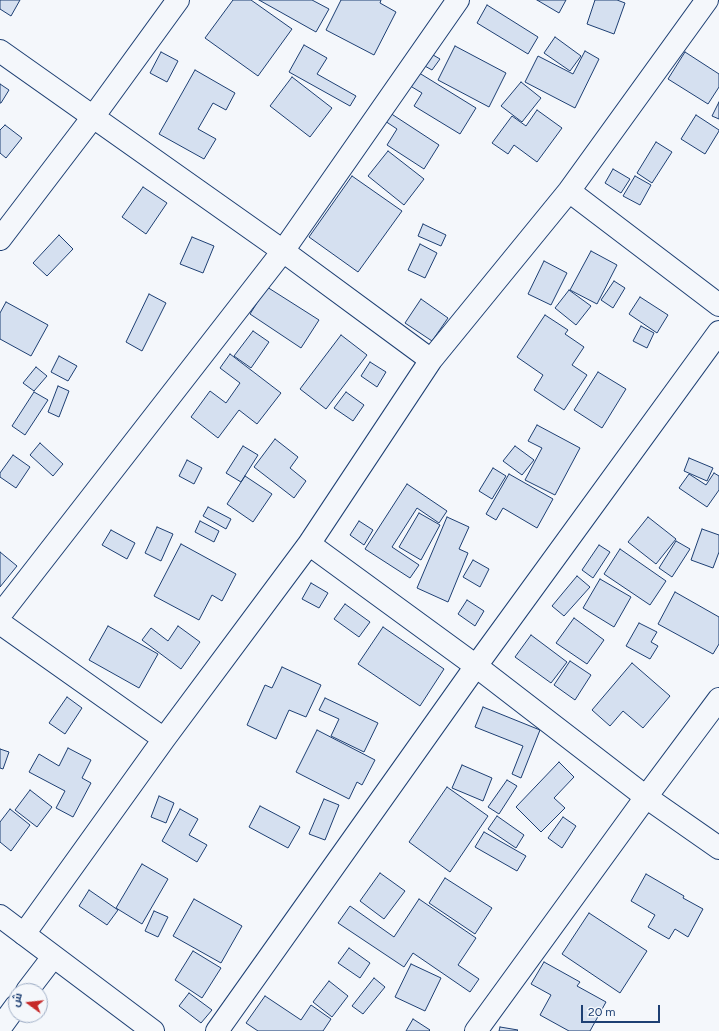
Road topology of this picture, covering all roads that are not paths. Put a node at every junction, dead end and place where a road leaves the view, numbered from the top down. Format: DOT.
graph roads {
  1 [pos="178,0"];
  2 [pos="458,0"];
  3 [pos="707,0"];
  4 [pos="0,51"];
  5 [pos="93,117"];
  6 [pos="569,191"];
  7 [pos="0,239"];
  8 [pos="283,251"];
  9 [pos="719,306"];
  10 [pos="719,332"];
  11 [pos="431,360"];
  12 [pos="309,544"];
  13 [pos="0,615"];
  14 [pos="0,623"];
  15 [pos="476,666"];
  16 [pos="719,699"];
  17 [pos="164,739"];
  18 [pos="646,797"];
  19 [pos="719,848"];
  20 [pos="0,916"];
  21 [pos="24,934"];
  22 [pos="52,956"];
  23 [pos="33,983"];
  24 [pos="8,1017"];
  25 [pos="0,1028"];
  26 [pos="153,1031"];
  27 [pos="217,1031"];
  28 [pos="476,1031"];
  1 -- 5 [label="street"];
  2 -- 8 [label="street"];
  3 -- 6 [label="street"];
  4 -- 5 [label="street"];
  5 -- 7 [label="street"];
  5 -- 8 [label="street"];
  6 -- 9 [label="street"];
  6 -- 11 [label="street"];
  8 -- 11 [label="street"];
  8 -- 13 [label="street"];
  10 -- 15 [label="street"];
  11 -- 12 [label="street"];
  12 -- 15 [label="street"];
  12 -- 17 [label="street"];
  14 -- 17 [label="street"];
  15 -- 18 [label="street"];
  15 -- 27 [label="street"];
  16 -- 18 [label="street"];
  17 -- 21 [label="street"];
  18 -- 19 [label="street"];
  18 -- 28 [label="street"];
  20 -- 21 [label="street"];
  21 -- 22 [label="street"];
  22 -- 23 [label="street"];
  22 -- 26 [label="street"];
  24 -- 25 [label="street"];
}
